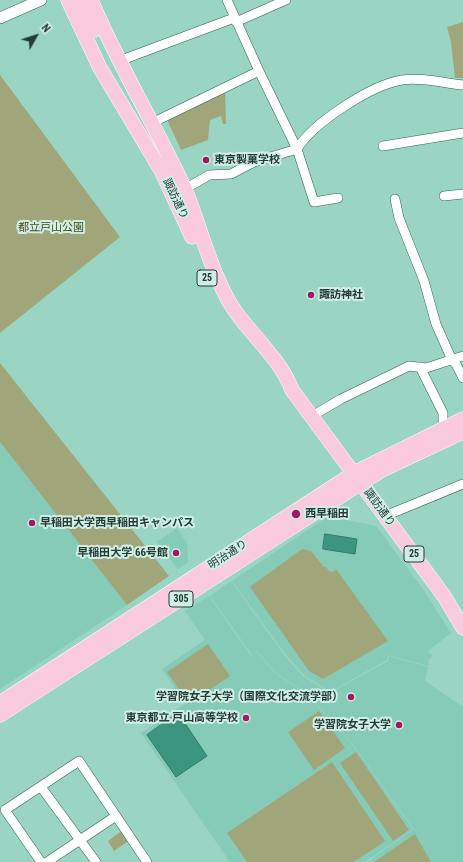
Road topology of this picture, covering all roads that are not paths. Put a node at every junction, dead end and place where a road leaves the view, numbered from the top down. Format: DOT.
graph roads {
  1 [pos="41,0"];
  2 [pos="68,0"];
  3 [pos="228,0"];
  4 [pos="286,0"];
  5 [pos="86,2"];
  6 [pos="0,18"];
  7 [pos="235,20"];
  8 [pos="119,61"];
  9 [pos="258,71"];
  10 [pos="463,85"];
  11 [pos="129,99"];
  12 [pos="154,124"];
  13 [pos="463,133"];
  14 [pos="163,143"];
  15 [pos="383,146"];
  16 [pos="149,148"];
  17 [pos="297,149"];
  18 [pos="181,192"];
  19 [pos="463,194"];
  20 [pos="444,196"];
  21 [pos="338,198"];
  22 [pos="395,199"];
  23 [pos="463,356"];
  24 [pos="452,360"];
  25 [pos="420,367"];
  26 [pos="463,378"];
  27 [pos="312,416"];
  28 [pos="463,419"];
  29 [pos="443,428"];
  30 [pos="463,432"];
  31 [pos="358,478"];
  32 [pos="463,484"];
  33 [pos="385,516"];
  34 [pos="463,627"];
  35 [pos="0,703"];
  36 [pos="0,715"];
  37 [pos="41,787"];
  38 [pos="116,816"];
  39 [pos="79,840"];
  40 [pos="41,862"];
  41 [pos="46,862"];
  42 [pos="96,862"];
  43 [pos="146,862"];
  1 -- 6 [label="street"];
  2 -- 16 [label="main road, 諏訪通り / 25"];
  3 -- 7 [label="street"];
  4 -- 7 [label="street"];
  5 -- 8 [label="main road, 諏訪通り / 25"];
  5 -- 11 [label="main road, 25"];
  7 -- 8 [label="street"];
  7 -- 9 [label="street"];
  8 -- 12 [label="main road, 諏訪通り / 25"];
  9 -- 12 [label="street"];
  9 -- 17 [label="street"];
  10 -- 17 [label="street"];
  11 -- 14 [label="main road, 25"];
  11 -- 16 [label="main road, 25"];
  12 -- 14 [label="main road, 諏訪通り / 25"];
  13 -- 15 [label="street"];
  14 -- 18 [label="main road, 諏訪通り / 25"];
  16 -- 18 [label="main road, 諏訪通り / 25"];
  17 -- 18 [label="street"];
  17 -- 21 [label="street"];
  18 -- 27 [label="main road, 諏訪通り / 25"];
  19 -- 20 [label="street"];
  22 -- 24 [label="street"];
  23 -- 24 [label="street"];
  24 -- 25 [label="street"];
  24 -- 26 [label="street"];
  25 -- 27 [label="street"];
  25 -- 29 [label="street"];
  27 -- 31 [label="main road, 諏訪通り / 25"];
  28 -- 29 [label="main road, 明治通り / 305"];
  29 -- 31 [label="main road, 明治通り / 305"];
  30 -- 31 [label="main road, 明治通り / 305"];
  31 -- 33 [label="main road, 諏訪通り / 25"];
  31 -- 35 [label="main road, 明治通り / 305"];
  31 -- 36 [label="main road, 明治通り / 305"];
  32 -- 33 [label="street"];
  33 -- 34 [label="main road, 諏訪通り / 25"];
  37 -- 38 [label="street"];
  37 -- 39 [label="street"];
  37 -- 40 [label="street"];
  38 -- 39 [label="street"];
  38 -- 43 [label="street"];
  39 -- 41 [label="street"];
  39 -- 42 [label="street"];
}
